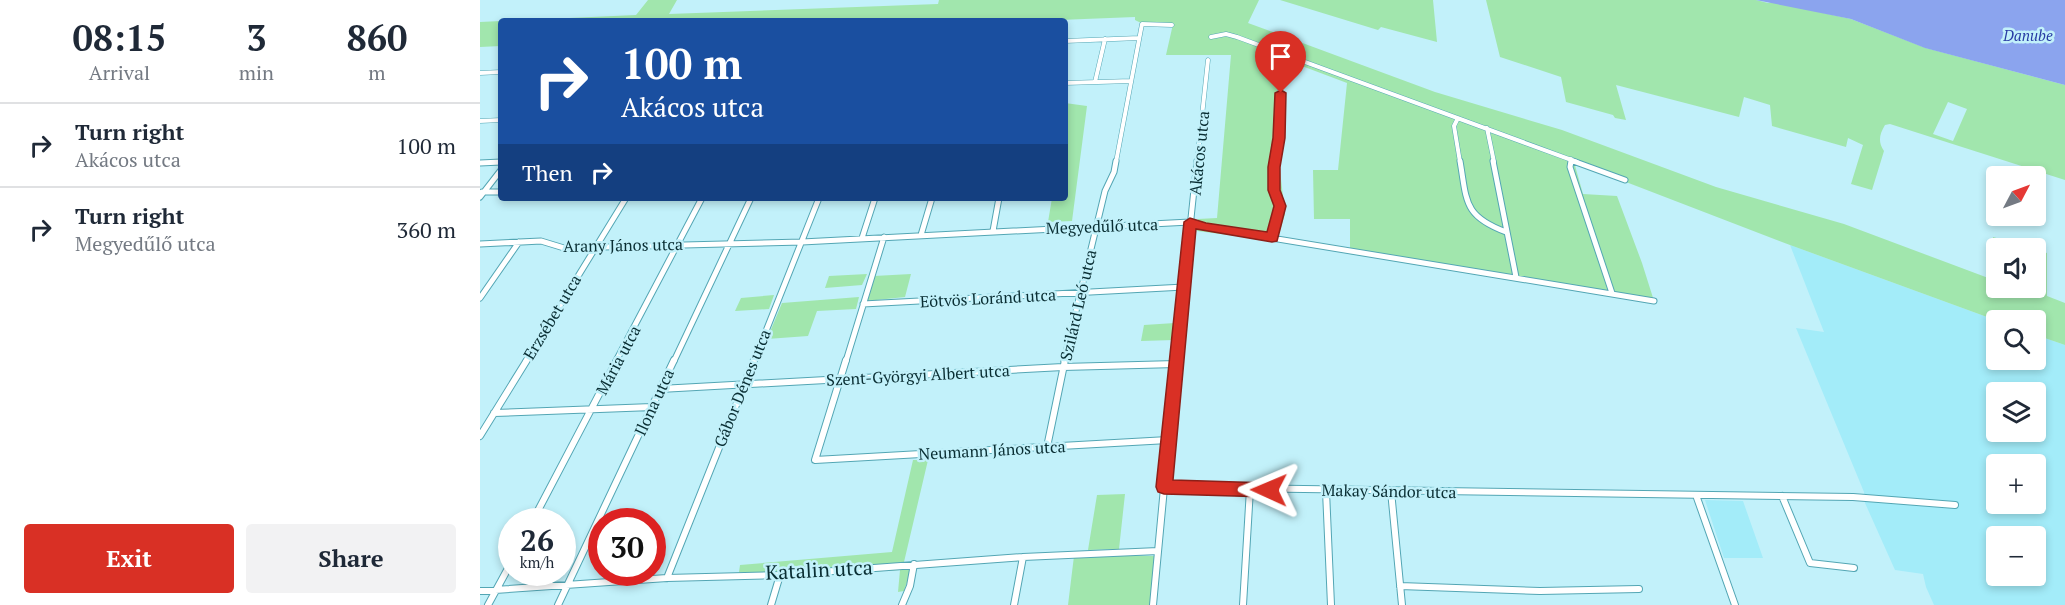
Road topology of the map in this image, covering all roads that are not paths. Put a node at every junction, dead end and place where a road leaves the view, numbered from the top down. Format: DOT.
graph roads {
  1 [pos="1172,25"];
  2 [pos="1211,37"];
  3 [pos="1139,38"];
  4 [pos="1105,39"];
  5 [pos="1068,41"];
  6 [pos="1208,60"];
  7 [pos="1311,64"];
  8 [pos="498,72"];
  9 [pos="480,73"];
  10 [pos="1131,81"];
  11 [pos="1095,82"];
  12 [pos="1068,83"];
  13 [pos="1458,118"];
  14 [pos="480,120"];
  15 [pos="498,120"];
  16 [pos="1487,129"];
  17 [pos="1571,159"];
  18 [pos="498,162"];
  19 [pos="480,163"];
  20 [pos="498,174"];
  21 [pos="1625,180"];
  22 [pos="498,192"];
  23 [pos="481,194"];
  24 [pos="624,201"];
  25 [pos="700,201"];
  26 [pos="750,201"];
  27 [pos="818,201"];
  28 [pos="874,201"];
  29 [pos="931,201"];
  30 [pos="998,201"];
  31 [pos="1190,222"];
  32 [pos="1096,226"];
  33 [pos="993,231"];
  34 [pos="1506,232"];
  35 [pos="921,235"];
  36 [pos="884,237"];
  37 [pos="862,238"];
  38 [pos="1272,238"];
  39 [pos="519,242"];
  40 [pos="730,242"];
  41 [pos="802,242"];
  42 [pos="480,244"];
  43 [pos="679,244"];
  44 [pos="595,247"];
  45 [pos="1516,277"];
  46 [pos="1184,286"];
  47 [pos="1081,293"];
  48 [pos="1612,293"];
  49 [pos="480,298"];
  50 [pos="1654,301"];
  51 [pos="863,304"];
  52 [pos="1176,364"];
  53 [pos="1063,367"];
  54 [pos="840,379"];
  55 [pos="743,384"];
  56 [pos="660,389"];
  57 [pos="652,407"];
  58 [pos="592,410"];
  59 [pos="494,413"];
  60 [pos="480,436"];
  61 [pos="1168,440"];
  62 [pos="1047,447"];
  63 [pos="1164,487"];
  64 [pos="1250,489"];
  65 [pos="1326,491"];
  66 [pos="1391,491"];
  67 [pos="1696,495"];
  68 [pos="1782,496"];
  69 [pos="1955,505"];
  70 [pos="540,508"];
  71 [pos="1158,551"];
  72 [pos="1023,557"];
  73 [pos="914,564"];
  74 [pos="576,568"];
  75 [pos="1854,568"];
  76 [pos="780,575"];
  77 [pos="667,578"];
  78 [pos="576,584"];
  79 [pos="498,586"];
  80 [pos="554,586"];
  81 [pos="568,586"];
  82 [pos="1400,586"];
  83 [pos="1639,589"];
  84 [pos="496,590"];
  85 [pos="480,591"];
  86 [pos="488,605"];
  87 [pos="558,605"];
  88 [pos="771,605"];
  89 [pos="902,605"];
  90 [pos="1014,605"];
  91 [pos="1154,605"];
  92 [pos="1243,605"];
  93 [pos="1331,605"];
  94 [pos="1402,605"];
  95 [pos="1735,605"];
  1 -- 3 [label="street, Szilárd Leó utca"];
  2 -- 7 [label="street"];
  3 -- 4 [label="street"];
  3 -- 10 [label="street, Szilárd Leó utca"];
  4 -- 5 [label="street"];
  4 -- 11 [label="street"];
  6 -- 31 [label="street, Akácos utca"];
  7 -- 13 [label="street"];
  7 -- 38 [label="street"];
  8 -- 9 [label="street"];
  10 -- 11 [label="street"];
  10 -- 32 [label="street, Szilárd Leó utca"];
  11 -- 12 [label="street"];
  13 -- 16 [label="street"];
  13 -- 34 [label="street"];
  14 -- 15 [label="street"];
  16 -- 17 [label="street"];
  16 -- 34 [label="street"];
  17 -- 21 [label="street"];
  17 -- 48 [label="street"];
  18 -- 19 [label="street"];
  20 -- 23 [label="street"];
  22 -- 23 [label="street"];
  24 -- 44 [label="street, Erzsébet utca"];
  25 -- 43 [label="street, Mária utca"];
  26 -- 40 [label="street, Ilona utca"];
  27 -- 41 [label="street, Gábor Dénes utca"];
  28 -- 37 [label="street"];
  29 -- 35 [label="street"];
  30 -- 33 [label="street"];
  31 -- 32 [label="street, Megyedűlő utca"];
  31 -- 38 [label="street, Megyedűlő utca"];
  31 -- 46 [label="street, Akácos utca"];
  32 -- 33 [label="street, Megyedűlő utca"];
  32 -- 47 [label="street, Szilárd Leó utca"];
  33 -- 35 [label="street, Megyedűlő utca"];
  34 -- 45 [label="street"];
  35 -- 36 [label="street, Megyedűlő utca"];
  36 -- 37 [label="street, Megyedűlő utca"];
  36 -- 51 [label="street"];
  37 -- 41 [label="street, Megyedűlő utca"];
  38 -- 45 [label="street, Megyedűlő utca"];
  39 -- 42 [label="street, Arany János utca"];
  39 -- 44 [label="street, Arany János utca"];
  39 -- 49 [label="street"];
  40 -- 41 [label="street, Megyedűlő utca"];
  40 -- 43 [label="street, Arany János utca"];
  40 -- 56 [label="street, Ilona utca"];
  41 -- 55 [label="street, Gábor Dénes utca"];
  43 -- 44 [label="street, Arany János utca"];
  43 -- 58 [label="street, Mária utca"];
  44 -- 59 [label="street, Erzsébet utca"];
  45 -- 48 [label="street, Megyedűlő utca"];
  46 -- 47 [label="street, Eötvös Loránd utca"];
  46 -- 52 [label="street, Akácos utca"];
  47 -- 51 [label="street, Eötvös Loránd utca"];
  47 -- 53 [label="street, Szilárd Leó utca"];
  48 -- 50 [label="street, Megyedűlő utca"];
  51 -- 54 [label="street"];
  52 -- 53 [label="street, Szent-Györgyi Albert utca"];
  52 -- 61 [label="street, Akácos utca"];
  53 -- 54 [label="street, Szent-Györgyi Albert utca"];
  53 -- 62 [label="street, Szilárd Leó utca"];
  54 -- 55 [label="street, Szent-Györgyi Albert utca"];
  54 -- 62 [label="street, Neumann János utca"];
  55 -- 56 [label="street, Szent-Györgyi Albert utca"];
  55 -- 77 [label="street, Gábor Dénes utca"];
  56 -- 57 [label="street, Ilona utca"];
  57 -- 58 [label="street"];
  57 -- 74 [label="street, Ilona utca"];
  58 -- 59 [label="street"];
  58 -- 70 [label="street, Mária utca"];
  59 -- 60 [label="street, Erzsébet utca"];
  61 -- 62 [label="street, Neumann János utca"];
  61 -- 63 [label="street, Akácos utca"];
  63 -- 64 [label="street, Makay Sándor utca"];
  63 -- 71 [label="street, Akácos utca"];
  64 -- 65 [label="street, Makay Sándor utca"];
  64 -- 92 [label="street"];
  65 -- 66 [label="street, Makay Sándor utca"];
  65 -- 93 [label="street"];
  66 -- 67 [label="street, Makay Sándor utca"];
  66 -- 82 [label="street"];
  67 -- 68 [label="street, Makay Sándor utca"];
  67 -- 95 [label="street"];
  68 -- 69 [label="street, Makay Sándor utca"];
  68 -- 75 [label="street"];
  71 -- 72 [label="street, Katalin utca"];
  71 -- 91 [label="street, Akácos utca"];
  72 -- 73 [label="street, Katalin utca"];
  72 -- 90 [label="street"];
  73 -- 76 [label="street, Katalin utca"];
  73 -- 89 [label="street"];
  76 -- 77 [label="street, Katalin utca"];
  76 -- 88 [label="street"];
  77 -- 78 [label="street, Katalin utca"];
  79 -- 84 [label="street"];
  80 -- 84 [label="street, Katalin utca"];
  81 -- 87 [label="street, Ilona utca"];
  82 -- 83 [label="street"];
  82 -- 94 [label="street"];
  84 -- 85 [label="street, Katalin utca"];
  84 -- 86 [label="street"];
}
